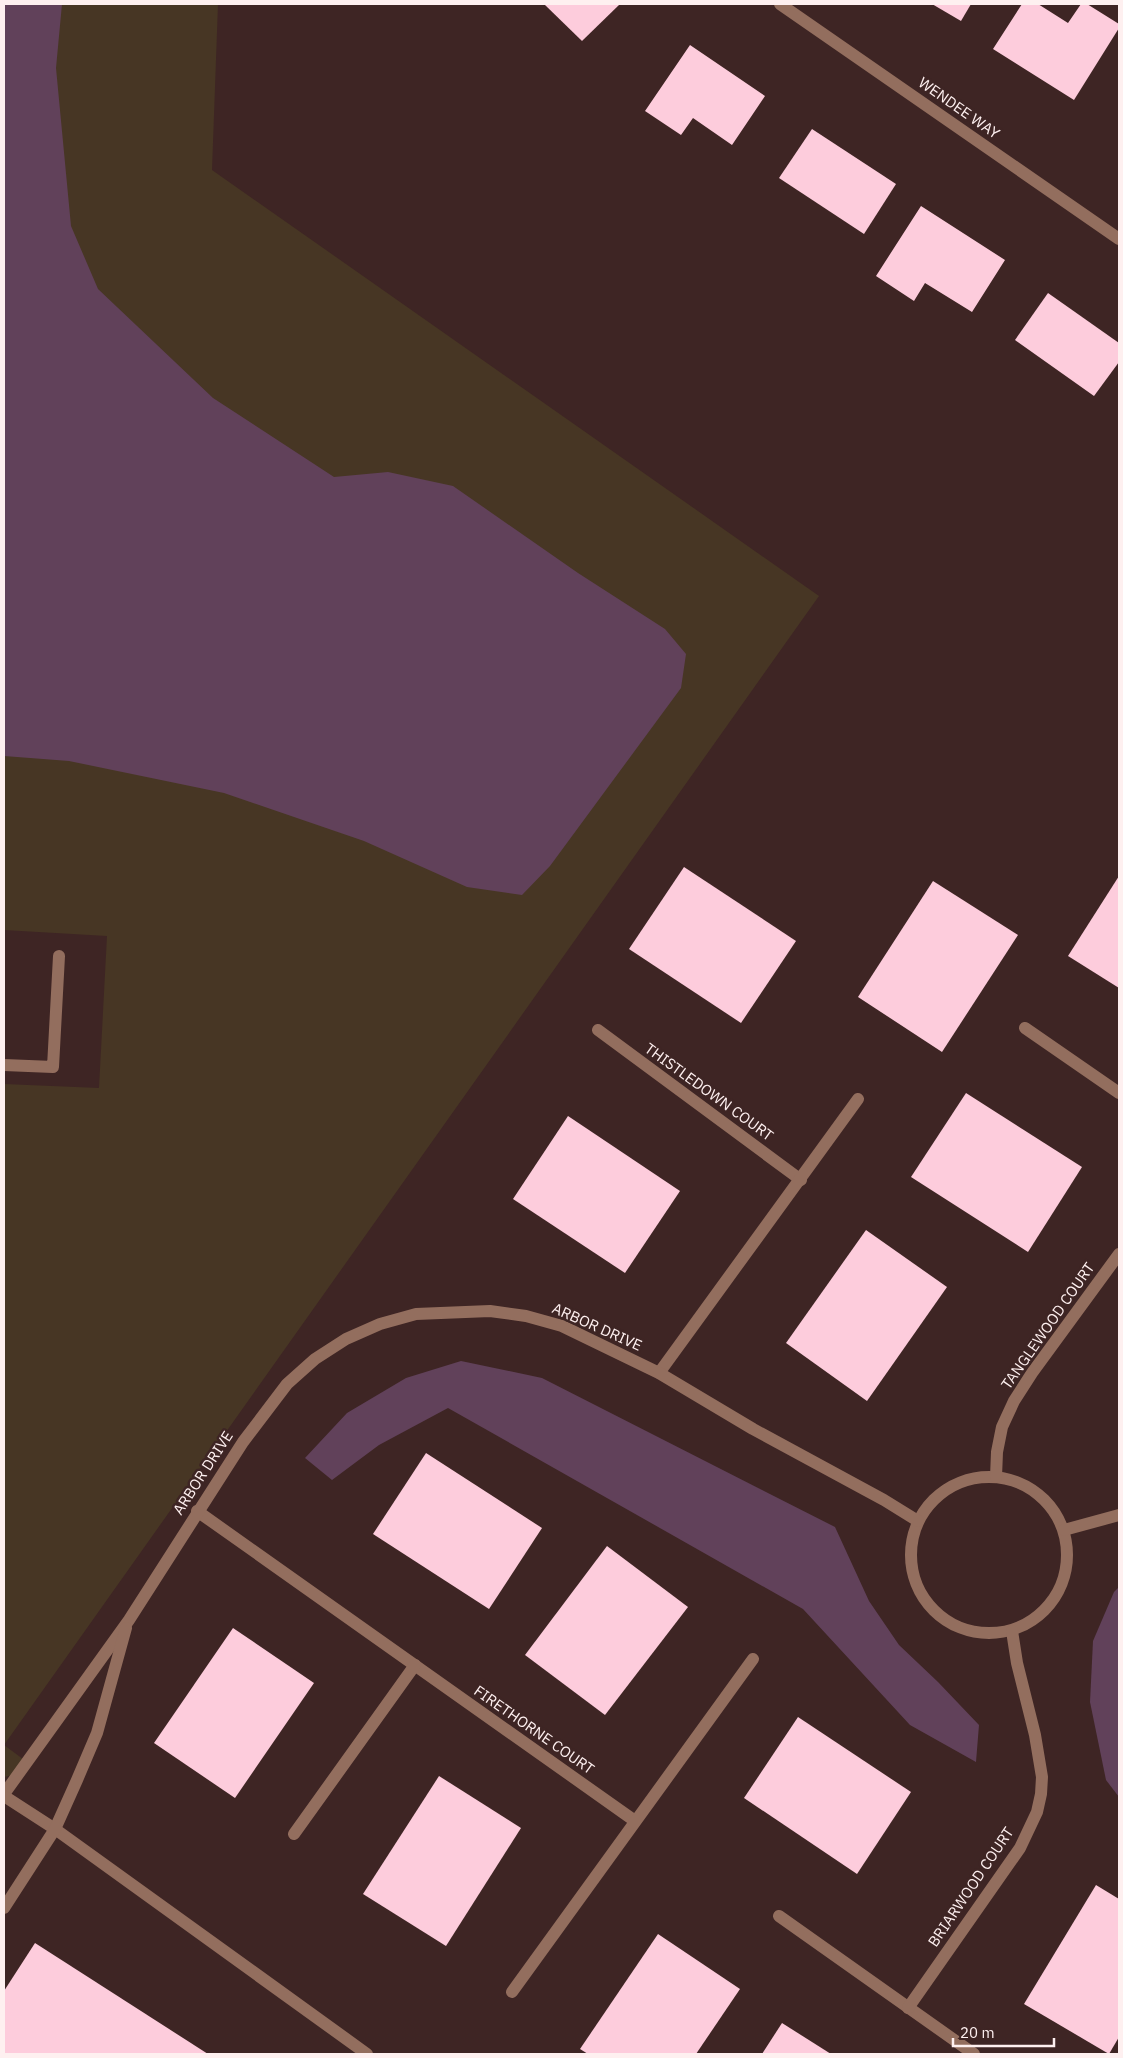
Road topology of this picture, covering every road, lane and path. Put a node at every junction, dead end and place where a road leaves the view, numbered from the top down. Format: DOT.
graph roads {
  1 [pos="780,4"];
  2 [pos="1119,239"];
  3 [pos="59,956"];
  4 [pos="1025,1028"];
  5 [pos="598,1030"];
  6 [pos="4,1065"];
  7 [pos="1119,1093"];
  8 [pos="858,1099"];
  9 [pos="801,1180"];
  10 [pos="1119,1254"];
  11 [pos="659,1373"];
  12 [pos="996,1477"];
  13 [pos="197,1510"];
  14 [pos="1119,1514"];
  15 [pos="918,1521"];
  16 [pos="1064,1530"];
  17 [pos="129,1620"];
  18 [pos="1012,1631"];
  19 [pos="753,1659"];
  20 [pos="416,1665"];
  21 [pos="4,1795"];
  22 [pos="635,1821"];
  23 [pos="55,1829"];
  24 [pos="294,1834"];
  25 [pos="4,1908"];
  26 [pos="779,1916"];
  27 [pos="512,1992"];
  28 [pos="908,2008"];
  29 [pos="367,2054"];
  30 [pos="974,2054"];
  1 -- 2 [label="street, WENDEE WAY"];
  3 -- 6 [label="street"];
  4 -- 7 [label="street"];
  5 -- 9 [label="street, THISTLEDOWN COURT"];
  8 -- 9 [label="street"];
  9 -- 11 [label="street"];
  10 -- 12 [label="street, TANGLEWOOD COURT"];
  11 -- 13 [label="street, ARBOR DRIVE"];
  11 -- 15 [label="street, ARBOR DRIVE"];
  12 -- 15 [label="street"];
  12 -- 16 [label="street"];
  13 -- 17 [label="street, ARBOR DRIVE"];
  13 -- 20 [label="street, FIRETHORNE COURT"];
  14 -- 16 [label="street"];
  15 -- 18 [label="street"];
  16 -- 18 [label="street"];
  17 -- 21 [label="street, ARBOR DRIVE"];
  17 -- 23 [label="street, ARBOR DRIVE"];
  18 -- 28 [label="street, BRIARWOOD COURT"];
  19 -- 22 [label="street"];
  20 -- 22 [label="street, FIRETHORNE COURT"];
  20 -- 24 [label="street"];
  21 -- 23 [label="street"];
  22 -- 27 [label="street"];
  23 -- 25 [label="street, ARBOR DRIVE"];
  23 -- 29 [label="street"];
  26 -- 28 [label="street"];
  28 -- 30 [label="street"];
}
